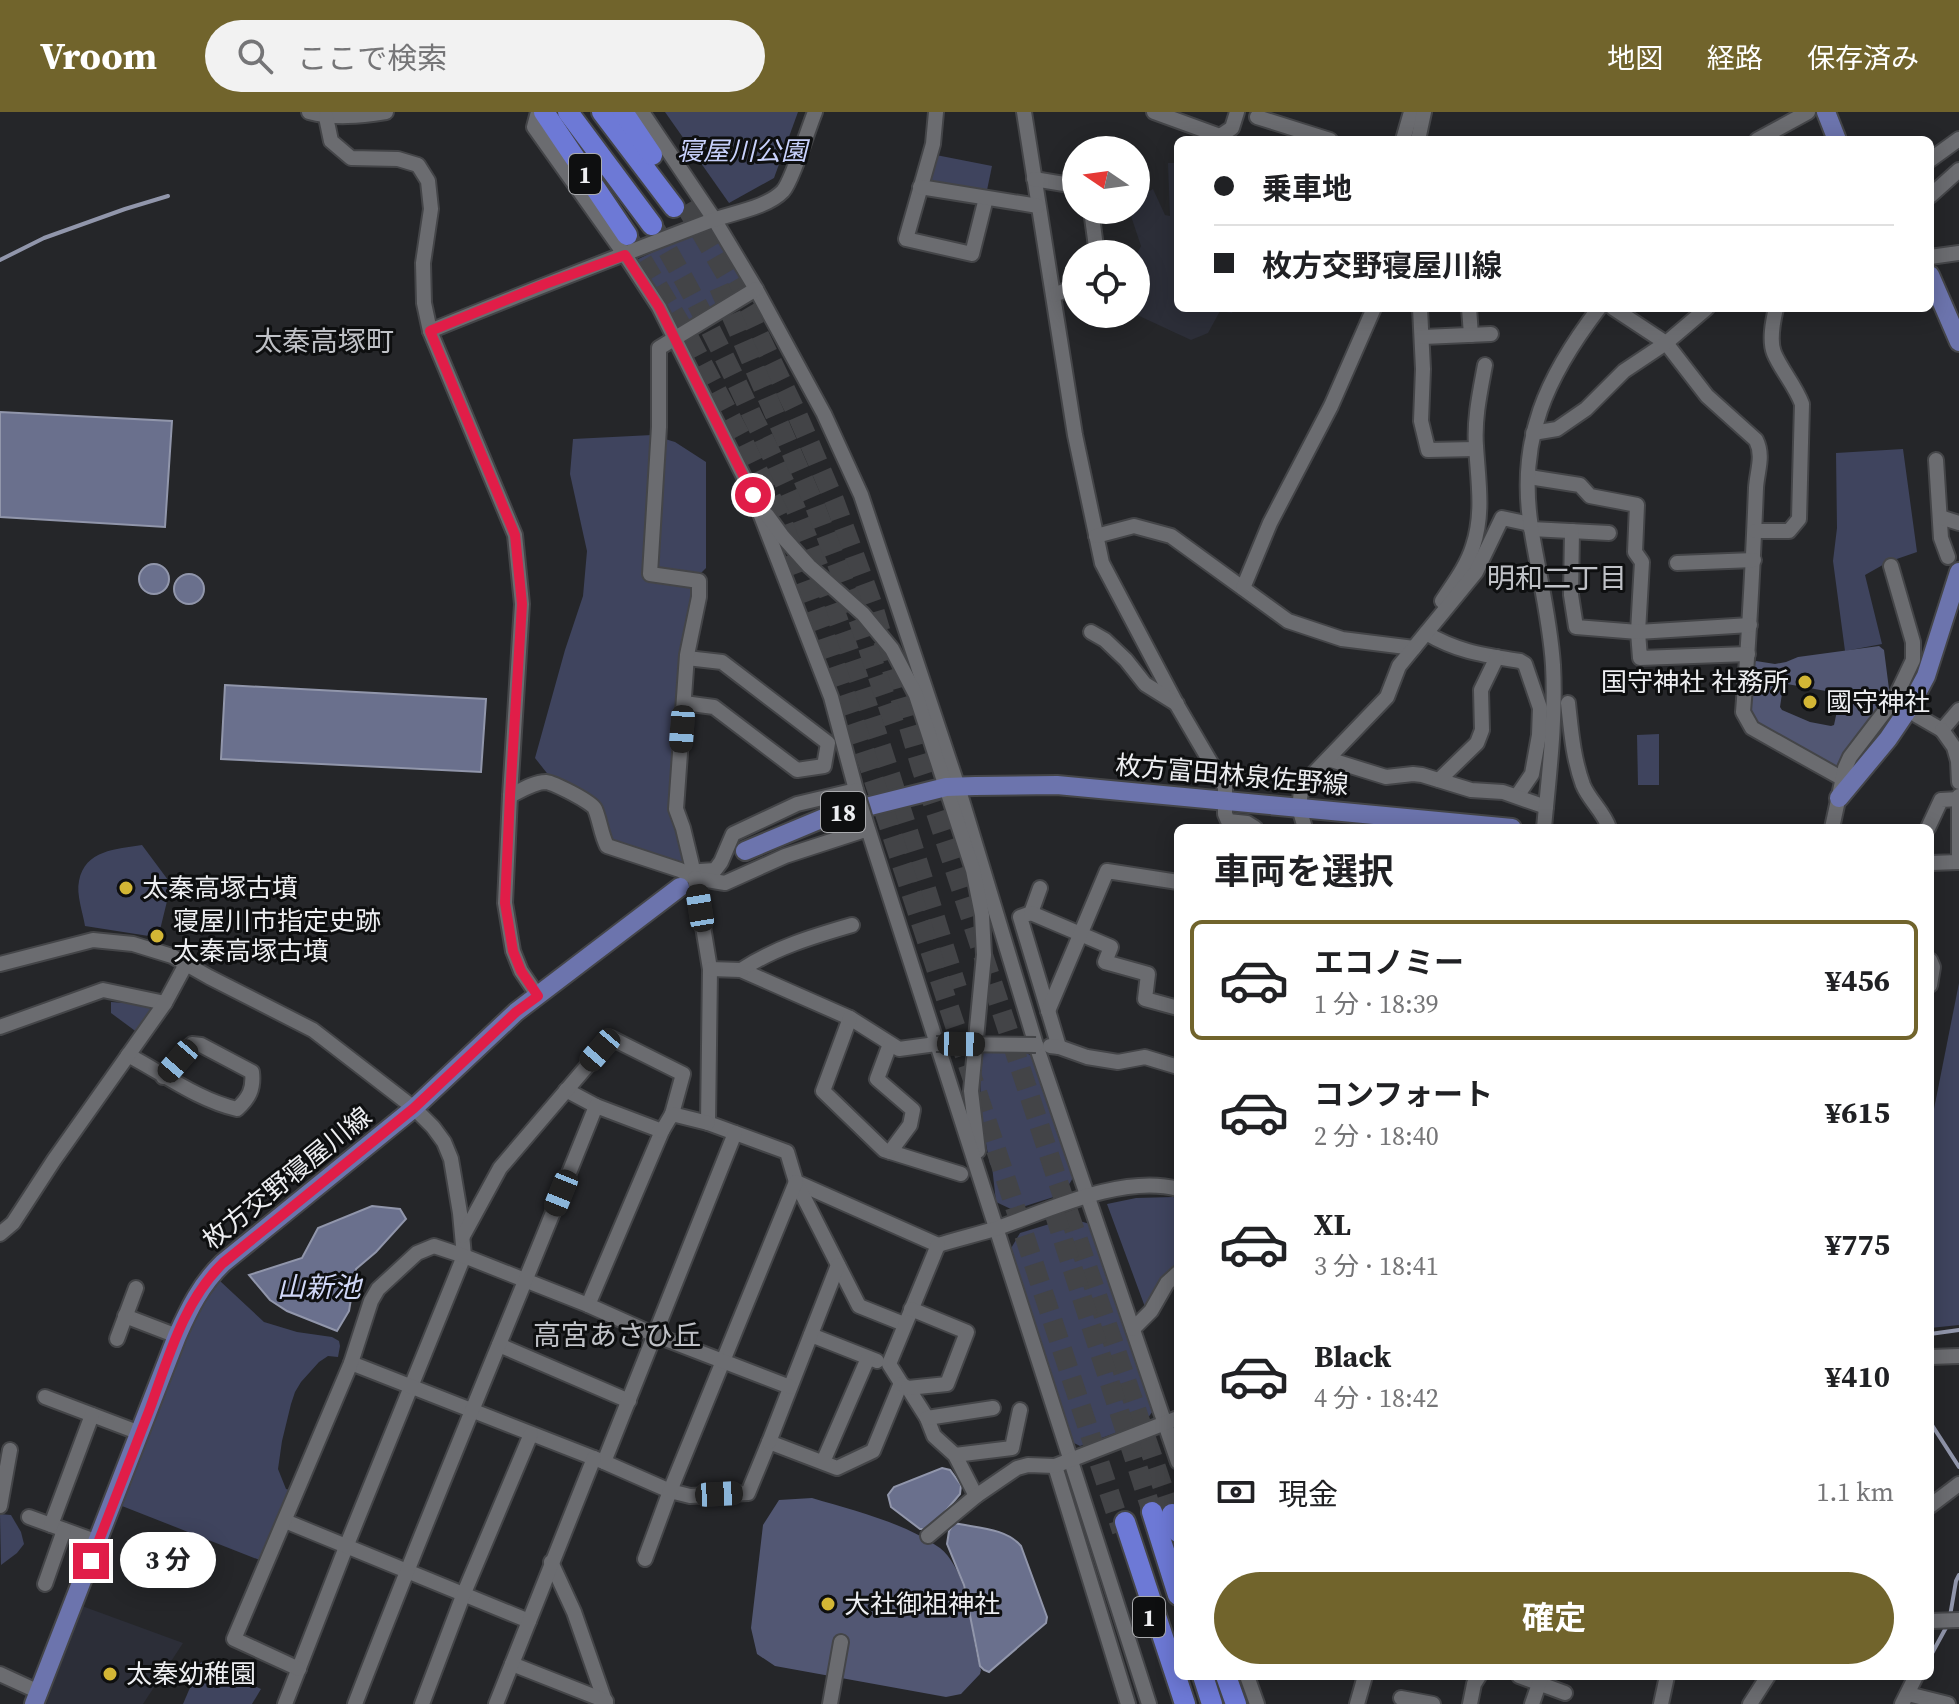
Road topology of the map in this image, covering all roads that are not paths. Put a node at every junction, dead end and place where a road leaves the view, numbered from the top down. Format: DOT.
graph roads {
  1 [pos="309,112"];
  2 [pos="386,112"];
  3 [pos="538,112"];
  4 [pos="544,112"];
  5 [pos="568,112"];
  6 [pos="602,112"];
  7 [pos="623,112"];
  8 [pos="642,112"];
  9 [pos="815,112"];
  10 [pos="936,112"];
  11 [pos="1024,112"];
  12 [pos="1154,112"];
  13 [pos="1237,112"];
  14 [pos="1411,112"];
  15 [pos="1424,112"];
  16 [pos="1808,112"];
  17 [pos="1826,112"];
  18 [pos="326,117"];
  19 [pos="1257,117"];
  20 [pos="1317,136"];
  21 [pos="1404,136"];
  22 [pos="1419,136"];
  23 [pos="1764,136"];
  24 [pos="1835,136"];
  25 [pos="1959,139"];
  26 [pos="1934,157"];
  27 [pos="1959,170"];
  28 [pos="1034,179"];
  29 [pos="1062,184"];
  30 [pos="920,187"];
  31 [pos="1934,192"];
  32 [pos="986,198"];
  33 [pos="1038,206"];
  34 [pos="714,219"];
  35 [pos="652,225"];
  36 [pos="626,245"];
  37 [pos="1959,253"];
  38 [pos="1934,256"];
  39 [pos="1934,284"];
  40 [pos="756,289"];
  41 [pos="1062,292"];
  42 [pos="1054,295"];
  43 [pos="1372,312"];
  44 [pos="1420,312"];
  45 [pos="1469,312"];
  46 [pos="1596,312"];
  47 [pos="1619,312"];
  48 [pos="1702,312"];
  49 [pos="1775,312"];
  50 [pos="430,331"];
  51 [pos="1491,334"];
  52 [pos="1471,335"];
  53 [pos="1423,337"];
  54 [pos="675,339"];
  55 [pos="1959,342"];
  56 [pos="1666,343"];
  57 [pos="1485,365"];
  58 [pos="1533,433"];
  59 [pos="1476,449"];
  60 [pos="1936,460"];
  61 [pos="1529,477"];
  62 [pos="753,495"];
  63 [pos="1940,517"];
  64 [pos="1959,523"];
  65 [pos="1531,527"];
  66 [pos="1572,531"];
  67 [pos="1755,531"];
  68 [pos="1609,533"];
  69 [pos="1096,536"];
  70 [pos="1754,560"];
  71 [pos="1677,563"];
  72 [pos="1953,564"];
  73 [pos="1891,566"];
  74 [pos="1243,588"];
  75 [pos="1953,612"];
  76 [pos="1750,625"];
  77 [pos="1427,631"];
  78 [pos="1091,632"];
  79 [pos="1638,632"];
  80 [pos="1414,648"];
  81 [pos="1748,654"];
  82 [pos="1497,657"];
  83 [pos="687,658"];
  84 [pos="684,703"];
  85 [pos="1568,703"];
  86 [pos="1177,705"];
  87 [pos="1959,710"];
  88 [pos="1916,715"];
  89 [pos="1943,728"];
  90 [pos="1959,742"];
  91 [pos="1328,759"];
  92 [pos="1439,780"];
  93 [pos="1959,782"];
  94 [pos="952,787"];
  95 [pos="1841,788"];
  96 [pos="856,790"];
  97 [pos="510,796"];
  98 [pos="1517,796"];
  99 [pos="1959,798"];
  100 [pos="1226,801"];
  101 [pos="1546,807"];
  102 [pos="1299,808"];
  103 [pos="1249,824"];
  104 [pos="1304,824"];
  105 [pos="1469,824"];
  106 [pos="1544,824"];
  107 [pos="1608,824"];
  108 [pos="1833,824"];
  109 [pos="1930,824"];
  110 [pos="868,829"];
  111 [pos="745,851"];
  112 [pos="1934,863"];
  113 [pos="1174,881"];
  114 [pos="687,882"];
  115 [pos="1040,888"];
  116 [pos="1031,913"];
  117 [pos="852,925"];
  118 [pos="1080,935"];
  119 [pos="0,964"];
  120 [pos="186,964"];
  121 [pos="710,969"];
  122 [pos="741,970"];
  123 [pos="538,996"];
  124 [pos="165,1003"];
  125 [pos="1174,1007"];
  126 [pos="1048,1011"];
  127 [pos="850,1018"];
  128 [pos="0,1027"];
  129 [pos="890,1044"];
  130 [pos="936,1044"];
  131 [pos="1036,1045"];
  132 [pos="1059,1047"];
  133 [pos="128,1055"];
  134 [pos="1174,1066"];
  135 [pos="163,1077"];
  136 [pos="566,1090"];
  137 [pos="596,1106"];
  138 [pos="414,1108"];
  139 [pos="672,1114"];
  140 [pos="708,1123"];
  141 [pos="662,1131"];
  142 [pos="735,1133"];
  143 [pos="890,1152"];
  144 [pos="961,1174"];
  145 [pos="980,1176"];
  146 [pos="796,1182"];
  147 [pos="1174,1188"];
  148 [pos="1088,1195"];
  149 [pos="995,1228"];
  150 [pos="0,1234"];
  151 [pos="463,1236"];
  152 [pos="938,1245"];
  153 [pos="464,1256"];
  154 [pos="838,1265"];
  155 [pos="1174,1277"];
  156 [pos="526,1281"];
  157 [pos="136,1288"];
  158 [pos="588,1305"];
  159 [pos="911,1309"];
  160 [pos="125,1316"];
  161 [pos="904,1324"];
  162 [pos="1133,1329"];
  163 [pos="655,1335"];
  164 [pos="811,1335"];
  165 [pos="177,1336"];
  166 [pos="117,1339"];
  167 [pos="499,1345"];
  168 [pos="1959,1356"];
  169 [pos="1934,1357"];
  170 [pos="868,1358"];
  171 [pos="723,1361"];
  172 [pos="351,1363"];
  173 [pos="889,1364"];
  174 [pos="904,1386"];
  175 [pos="412,1387"];
  176 [pos="790,1387"];
  177 [pos="45,1397"];
  178 [pos="629,1401"];
  179 [pos="993,1408"];
  180 [pos="472,1410"];
  181 [pos="1020,1410"];
  182 [pos="92,1415"];
  183 [pos="927,1418"];
  184 [pos="1172,1420"];
  185 [pos="140,1433"];
  186 [pos="531,1434"];
  187 [pos="769,1442"];
  188 [pos="10,1450"];
  189 [pos="955,1455"];
  190 [pos="1072,1459"];
  191 [pos="599,1460"];
  192 [pos="823,1462"];
  193 [pos="3,1466"];
  194 [pos="1055,1466"];
  195 [pos="1959,1484"];
  196 [pos="670,1491"];
  197 [pos="976,1496"];
  198 [pos="1934,1503"];
  199 [pos="0,1506"];
  200 [pos="29,1517"];
  201 [pos="1167,1519"];
  202 [pos="285,1521"];
  203 [pos="58,1528"];
  204 [pos="928,1536"];
  205 [pos="98,1542"];
  206 [pos="346,1547"];
  207 [pos="645,1559"];
  208 [pos="551,1562"];
  209 [pos="1174,1567"];
  210 [pos="406,1571"];
  211 [pos="45,1584"];
  212 [pos="464,1593"];
  213 [pos="1959,1620"];
  214 [pos="529,1621"];
  215 [pos="1934,1624"];
  216 [pos="841,1642"];
  217 [pos="512,1664"];
  218 [pos="299,1669"];
  219 [pos="1174,1672"];
  220 [pos="0,1674"];
  221 [pos="1177,1680"];
  222 [pos="1204,1680"];
  223 [pos="1227,1680"];
  224 [pos="1248,1680"];
  225 [pos="1364,1680"];
  226 [pos="1476,1680"];
  227 [pos="1540,1680"];
  228 [pos="1666,1680"];
  229 [pos="1765,1680"];
  230 [pos="1914,1680"];
  231 [pos="1565,1693"];
  232 [pos="37,1698"];
  233 [pos="1401,1698"];
  234 [pos="1905,1699"];
  235 [pos="606,1702"];
  236 [pos="285,1704"];
  237 [pos="355,1704"];
  238 [pos="422,1704"];
  239 [pos="496,1704"];
  240 [pos="830,1704"];
  241 [pos="1128,1704"];
  242 [pos="1149,1704"];
  243 [pos="1177,1704"];
  244 [pos="1185,1704"];
  245 [pos="1212,1704"];
  246 [pos="1236,1704"];
  247 [pos="1257,1704"];
  248 [pos="1357,1704"];
  249 [pos="1433,1704"];
  250 [pos="1470,1704"];
  251 [pos="1532,1704"];
  252 [pos="1661,1704"];
  253 [pos="1750,1704"];
  254 [pos="1948,1704"];
  1 -- 18 [label="street"];
  2 -- 18 [label="street"];
  3 -- 36 [label="street"];
  4 -- 36 [label="highway, 1"];
  5 -- 35 [label="highway"];
  6 -- 7 [label="highway"];
  8 -- 34 [label="street"];
  9 -- 34 [label="street"];
  10 -- 30 [label="street"];
  11 -- 28 [label="street"];
  12 -- 13 [label="street"];
  14 -- 21 [label="street"];
  15 -- 22 [label="street"];
  16 -- 23 [label="street"];
  17 -- 24 [label="main road"];
  18 -- 50 [label="street"];
  19 -- 20 [label="street"];
  25 -- 26 [label="street"];
  27 -- 31 [label="street"];
  28 -- 29 [label="street"];
  28 -- 33 [label="street"];
  30 -- 32 [label="street"];
  30 -- 32 [label="street"];
  32 -- 33 [label="street"];
  33 -- 42 [label="street"];
  34 -- 36 [label="street"];
  34 -- 40 [label="street"];
  36 -- 50 [label="street"];
  36 -- 54 [label="street"];
  37 -- 38 [label="street"];
  39 -- 55 [label="main road"];
  40 -- 54 [label="street"];
  40 -- 94 [label="street"];
  41 -- 42 [label="street"];
  42 -- 69 [label="street"];
  43 -- 74 [label="street"];
  44 -- 53 [label="street"];
  45 -- 52 [label="street"];
  46 -- 58 [label="street"];
  47 -- 56 [label="street"];
  48 -- 56 [label="street"];
  49 -- 67 [label="street"];
  50 -- 97 [label="street"];
  51 -- 52 [label="street"];
  52 -- 53 [label="street"];
  53 -- 59 [label="street"];
  54 -- 62 [label="street"];
  54 -- 83 [label="street"];
  56 -- 58 [label="street"];
  56 -- 67 [label="street"];
  57 -- 59 [label="street"];
  58 -- 61 [label="street"];
  59 -- 77 [label="street"];
  60 -- 63 [label="street"];
  61 -- 65 [label="street"];
  61 -- 79 [label="street"];
  62 -- 94 [label="street"];
  62 -- 96 [label="street"];
  63 -- 64 [label="street"];
  63 -- 72 [label="street"];
  65 -- 66 [label="street"];
  65 -- 77 [label="street"];
  65 -- 101 [label="street"];
  66 -- 68 [label="street"];
  66 -- 79 [label="street"];
  67 -- 70 [label="street"];
  69 -- 74 [label="street"];
  69 -- 86 [label="street"];
  70 -- 71 [label="street"];
  70 -- 76 [label="street"];
  72 -- 75 [label="main road"];
  73 -- 95 [label="street"];
  74 -- 80 [label="street"];
  75 -- 95 [label="main road"];
  76 -- 79 [label="street"];
  76 -- 81 [label="street"];
  77 -- 80 [label="street"];
  77 -- 82 [label="street"];
  78 -- 86 [label="street"];
  79 -- 81 [label="street"];
  80 -- 91 [label="street"];
  81 -- 95 [label="street"];
  82 -- 92 [label="street"];
  82 -- 98 [label="street"];
  83 -- 84 [label="street"];
  83 -- 84 [label="street"];
  84 -- 114 [label="street"];
  85 -- 107 [label="street"];
  86 -- 100 [label="street"];
  87 -- 89 [label="street"];
  88 -- 89 [label="street"];
  89 -- 90 [label="street"];
  89 -- 93 [label="street"];
  91 -- 92 [label="street"];
  91 -- 102 [label="street"];
  92 -- 98 [label="street"];
  94 -- 100 [label="main road, 枚方富田林泉佐野線"];
  94 -- 111 [label="main road, 18"];
  94 -- 131 [label="street"];
  94 -- 145 [label="street"];
  95 -- 108 [label="street"];
  96 -- 110 [label="street, bridge"];
  96 -- 114 [label="street"];
  97 -- 114 [label="street"];
  97 -- 123 [label="street"];
  98 -- 101 [label="street"];
  99 -- 109 [label="street"];
  99 -- 112 [label="street"];
  100 -- 102 [label="main road, 枚方富田林泉佐野線"];
  100 -- 103 [label="street"];
  101 -- 106 [label="street"];
  102 -- 104 [label="street"];
  102 -- 105 [label="main road, 枚方富田林泉佐野線"];
  110 -- 114 [label="street"];
  110 -- 130 [label="street"];
  113 -- 118 [label="street"];
  114 -- 121 [label="street"];
  114 -- 123 [label="main road, 枚方交野寝屋川線"];
  115 -- 116 [label="street"];
  116 -- 118 [label="street"];
  116 -- 126 [label="street"];
  117 -- 122 [label="street"];
  118 -- 125 [label="street"];
  118 -- 126 [label="street"];
  119 -- 120 [label="street"];
  120 -- 124 [label="street"];
  120 -- 138 [label="street"];
  121 -- 122 [label="street"];
  121 -- 140 [label="street"];
  122 -- 127 [label="street"];
  123 -- 138 [label="main road, 枚方交野寝屋川線"];
  124 -- 128 [label="street"];
  124 -- 133 [label="street"];
  126 -- 132 [label="street"];
  127 -- 129 [label="street"];
  127 -- 143 [label="street"];
  129 -- 130 [label="street"];
  129 -- 143 [label="street"];
  130 -- 131 [label="street, bridge"];
  130 -- 145 [label="street"];
  131 -- 132 [label="street"];
  131 -- 148 [label="street"];
  132 -- 134 [label="street"];
  133 -- 135 [label="street"];
  133 -- 150 [label="street"];
  135 -- 135 [label="street"];
  136 -- 137 [label="street"];
  136 -- 139 [label="street"];
  136 -- 151 [label="street"];
  137 -- 141 [label="street"];
  137 -- 156 [label="street"];
  138 -- 151 [label="street"];
  138 -- 165 [label="main road, 枚方交野寝屋川線"];
  139 -- 140 [label="street"];
  139 -- 141 [label="street"];
  140 -- 142 [label="street"];
  141 -- 158 [label="street"];
  142 -- 146 [label="street"];
  142 -- 163 [label="street"];
  143 -- 144 [label="street"];
  145 -- 149 [label="street"];
  146 -- 152 [label="street"];
  146 -- 154 [label="street"];
  146 -- 171 [label="street"];
  147 -- 148 [label="street"];
  148 -- 149 [label="street"];
  148 -- 162 [label="street"];
  149 -- 152 [label="street"];
  149 -- 190 [label="street"];
  151 -- 153 [label="street"];
  152 -- 159 [label="street"];
  153 -- 156 [label="street"];
  153 -- 172 [label="street"];
  153 -- 175 [label="street"];
  154 -- 161 [label="street"];
  154 -- 164 [label="street"];
  155 -- 162 [label="street"];
  156 -- 158 [label="street"];
  156 -- 167 [label="street"];
  157 -- 160 [label="street"];
  158 -- 163 [label="street"];
  159 -- 161 [label="street"];
  159 -- 174 [label="street"];
  160 -- 165 [label="street"];
  160 -- 166 [label="street"];
  161 -- 173 [label="street"];
  162 -- 184 [label="street"];
  163 -- 171 [label="street"];
  163 -- 178 [label="street"];
  164 -- 170 [label="street"];
  164 -- 176 [label="street"];
  165 -- 185 [label="main road, 枚方交野寝屋川線"];
  167 -- 178 [label="street"];
  167 -- 180 [label="street"];
  168 -- 169 [label="street"];
  170 -- 173 [label="street"];
  170 -- 192 [label="street"];
  171 -- 176 [label="street"];
  171 -- 196 [label="street"];
  172 -- 175 [label="street"];
  172 -- 202 [label="street"];
  173 -- 174 [label="street"];
  174 -- 183 [label="street"];
  174 -- 192 [label="street"];
  175 -- 180 [label="street"];
  175 -- 206 [label="street"];
  176 -- 187 [label="street"];
  177 -- 182 [label="street"];
  178 -- 191 [label="street"];
  179 -- 183 [label="street"];
  180 -- 186 [label="street"];
  180 -- 210 [label="street"];
  181 -- 189 [label="street"];
  182 -- 185 [label="street"];
  182 -- 203 [label="street"];
  183 -- 189 [label="street"];
  184 -- 190 [label="street"];
  185 -- 205 [label="main road, 枚方交野寝屋川線"];
  186 -- 191 [label="street"];
  186 -- 212 [label="street"];
  187 -- 192 [label="street"];
  187 -- 196 [label="street"];
  188 -- 193 [label="street"];
  189 -- 197 [label="street"];
  190 -- 194 [label="street"];
  190 -- 242 [label="street"];
  191 -- 196 [label="street"];
  191 -- 208 [label="street"];
  193 -- 199 [label="street"];
  194 -- 197 [label="street"];
  194 -- 241 [label="street"];
  195 -- 198 [label="street"];
  196 -- 207 [label="street"];
  197 -- 204 [label="street"];
  200 -- 203 [label="street"];
  201 -- 209 [label="highway"];
  202 -- 206 [label="street"];
  202 -- 218 [label="street"];
  203 -- 205 [label="street"];
  203 -- 211 [label="street"];
  205 -- 232 [label="main road, 枚方交野寝屋川線"];
  206 -- 210 [label="street"];
  206 -- 218 [label="street"];
  208 -- 214 [label="street"];
  208 -- 235 [label="street"];
  210 -- 212 [label="street"];
  210 -- 237 [label="street"];
  212 -- 214 [label="street"];
  212 -- 238 [label="street"];
  213 -- 215 [label="street"];
  214 -- 217 [label="street"];
  216 -- 240 [label="street"];
  217 -- 235 [label="street"];
  217 -- 239 [label="street"];
  218 -- 236 [label="street"];
  219 -- 243 [label="highway, 1"];
  220 -- 232 [label="street"];
  221 -- 244 [label="highway, 1"];
  222 -- 245 [label="highway"];
  223 -- 246 [label="highway"];
  224 -- 247 [label="street"];
  225 -- 248 [label="street"];
  226 -- 250 [label="street"];
  227 -- 231 [label="street"];
  227 -- 251 [label="street"];
  228 -- 252 [label="street"];
  229 -- 253 [label="street"];
  230 -- 234 [label="street"];
  233 -- 249 [label="street"];
  234 -- 254 [label="street"];
}
